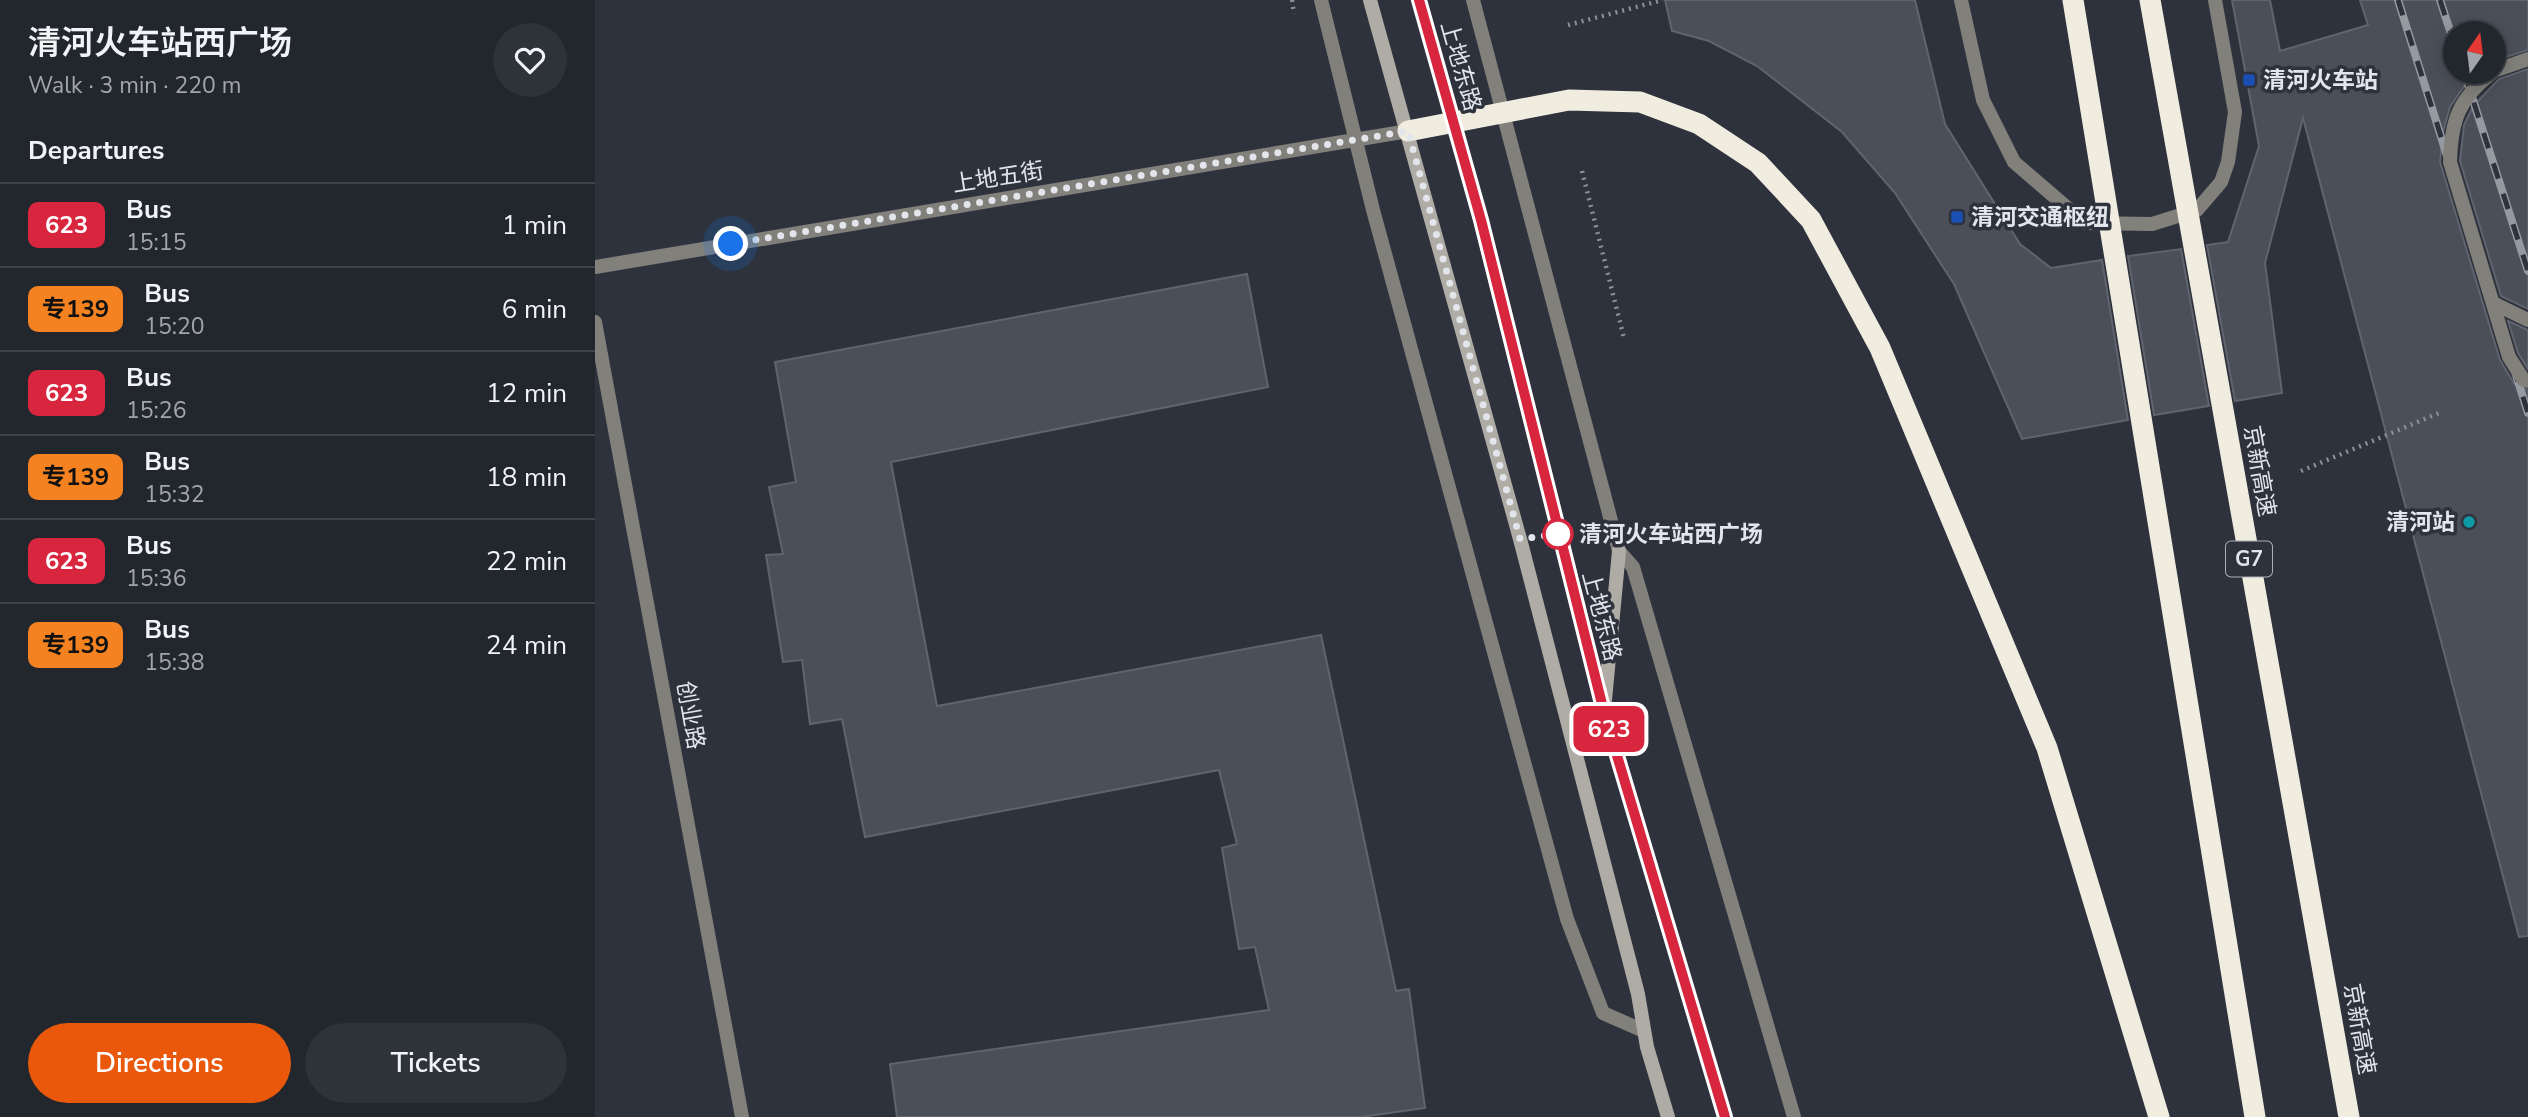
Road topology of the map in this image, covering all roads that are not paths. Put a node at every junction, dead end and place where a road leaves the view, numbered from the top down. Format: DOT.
graph roads {
  1 [pos="1321,0"];
  2 [pos="1370,0"];
  3 [pos="1419,0"];
  4 [pos="1473,0"];
  5 [pos="1961,0"];
  6 [pos="2073,0"];
  7 [pos="2150,0"];
  8 [pos="2215,0"];
  9 [pos="2528,59"];
  10 [pos="2506,67"];
  11 [pos="2476,84"];
  12 [pos="1503,113"];
  13 [pos="1454,122"];
  14 [pos="1408,131"];
  15 [pos="1356,140"];
  16 [pos="595,267"];
  17 [pos="2495,304"];
  18 [pos="2528,320"];
  19 [pos="595,322"];
  20 [pos="2528,381"];
  21 [pos="1619,551"];
  22 [pos="1604,712"];
  23 [pos="1644,1031"];
  24 [pos="742,1117"];
  25 [pos="1668,1117"];
  26 [pos="1725,1117"];
  27 [pos="1794,1117"];
  28 [pos="2159,1117"];
  29 [pos="2255,1117"];
  30 [pos="2349,1117"];
  1 -- 15 [label="street"];
  2 -- 14 [label="main road"];
  3 -- 13 [label="main road, 上地东路"];
  4 -- 12 [label="street"];
  5 -- 8 [label="street"];
  6 -- 29 [label="highway, bridge"];
  7 -- 30 [label="highway, 京新高速 / G7, bridge"];
  9 -- 10 [label="street"];
  11 -- 17 [label="street, bridge"];
  12 -- 13 [label="highway"];
  12 -- 21 [label="street"];
  12 -- 28 [label="highway"];
  13 -- 14 [label="highway"];
  13 -- 22 [label="main road, 上地东路"];
  14 -- 15 [label="street, 上地五街"];
  14 -- 23 [label="main road"];
  15 -- 16 [label="street, 上地五街"];
  15 -- 23 [label="street"];
  17 -- 18 [label="street"];
  17 -- 20 [label="street, bridge"];
  19 -- 24 [label="street, 创业路"];
  21 -- 22 [label="main road"];
  21 -- 27 [label="street"];
  22 -- 26 [label="main road, 上地东路"];
  23 -- 25 [label="main road"];
}
